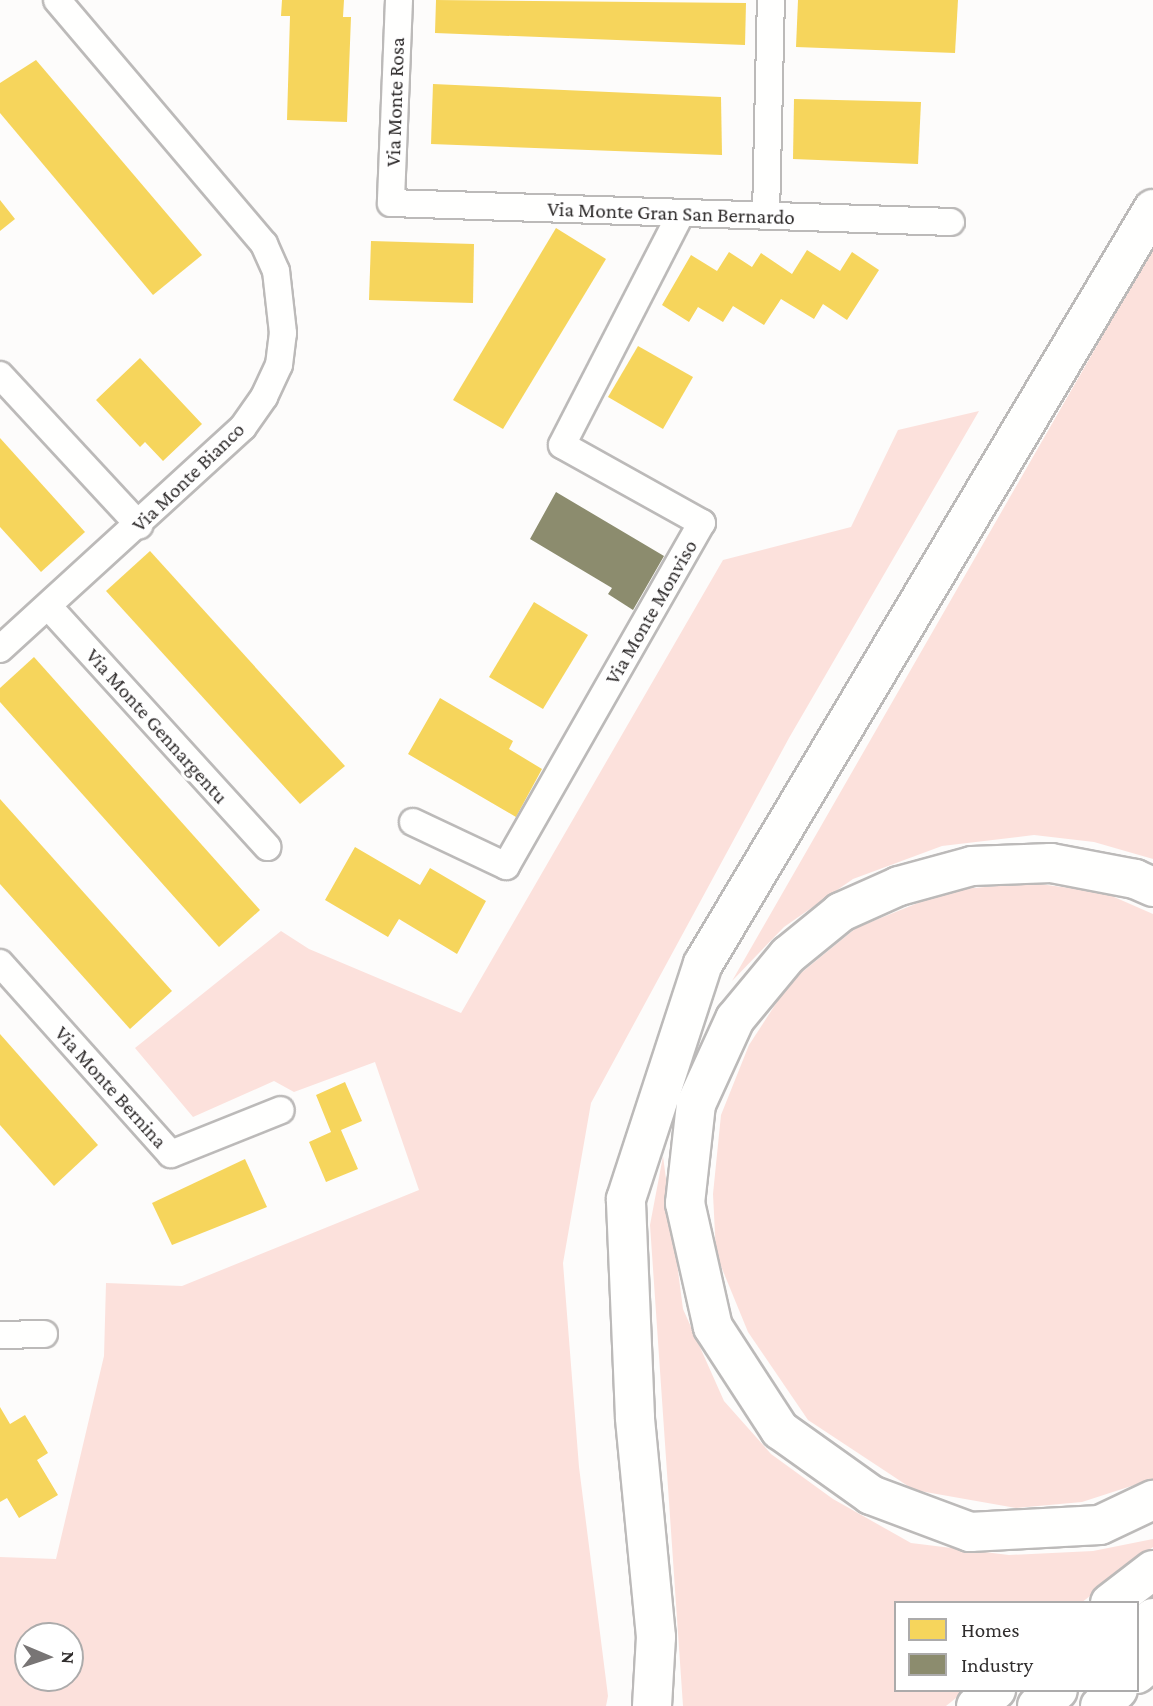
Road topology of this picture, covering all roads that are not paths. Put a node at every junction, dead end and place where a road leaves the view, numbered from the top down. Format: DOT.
graph roads {
  1 [pos="57,0"];
  2 [pos="399,0"];
  3 [pos="771,0"];
  4 [pos="391,203"];
  5 [pos="1153,209"];
  6 [pos="680,215"];
  7 [pos="766,216"];
  8 [pos="951,222"];
  9 [pos="0,375"];
  10 [pos="139,525"];
  11 [pos="48,606"];
  12 [pos="0,649"];
  13 [pos="413,822"];
  14 [pos="267,846"];
  15 [pos="1153,887"];
  16 [pos="0,963"];
  17 [pos="281,1110"];
  18 [pos="44,1334"];
  19 [pos="0,1335"];
  20 [pos="1153,1500"];
  21 [pos="1153,1570"];
  22 [pos="1113,1601"];
  23 [pos="1153,1660"];
  24 [pos="1139,1672"];
  25 [pos="993,1692"];
  26 [pos="1055,1692"];
  27 [pos="1116,1692"];
  28 [pos="652,1706"];
  29 [pos="975,1706"];
  30 [pos="1037,1706"];
  31 [pos="1100,1706"];
  1 -- 10 [label="street, Via Monte Bianco"];
  2 -- 4 [label="street, Via Monte Rosa"];
  3 -- 7 [label="street"];
  4 -- 6 [label="street, Via Monte Gran San Bernardo"];
  5 -- 28 [label="highway"];
  6 -- 7 [label="street, Via Monte Gran San Bernardo"];
  6 -- 13 [label="street, Via Monte Monviso"];
  7 -- 8 [label="street, Via Monte Gran San Bernardo"];
  9 -- 10 [label="street"];
  10 -- 11 [label="street, Via Monte Bianco"];
  11 -- 12 [label="street, Via Monte Bianco"];
  11 -- 14 [label="street, Via Monte Gennargentu"];
  15 -- 20 [label="highway"];
  16 -- 17 [label="street, Via Monte Bernina"];
  18 -- 19 [label="street"];
  21 -- 22 [label="highway"];
  23 -- 24 [label="highway"];
  25 -- 29 [label="highway"];
  26 -- 30 [label="highway"];
  27 -- 31 [label="highway"];
}
